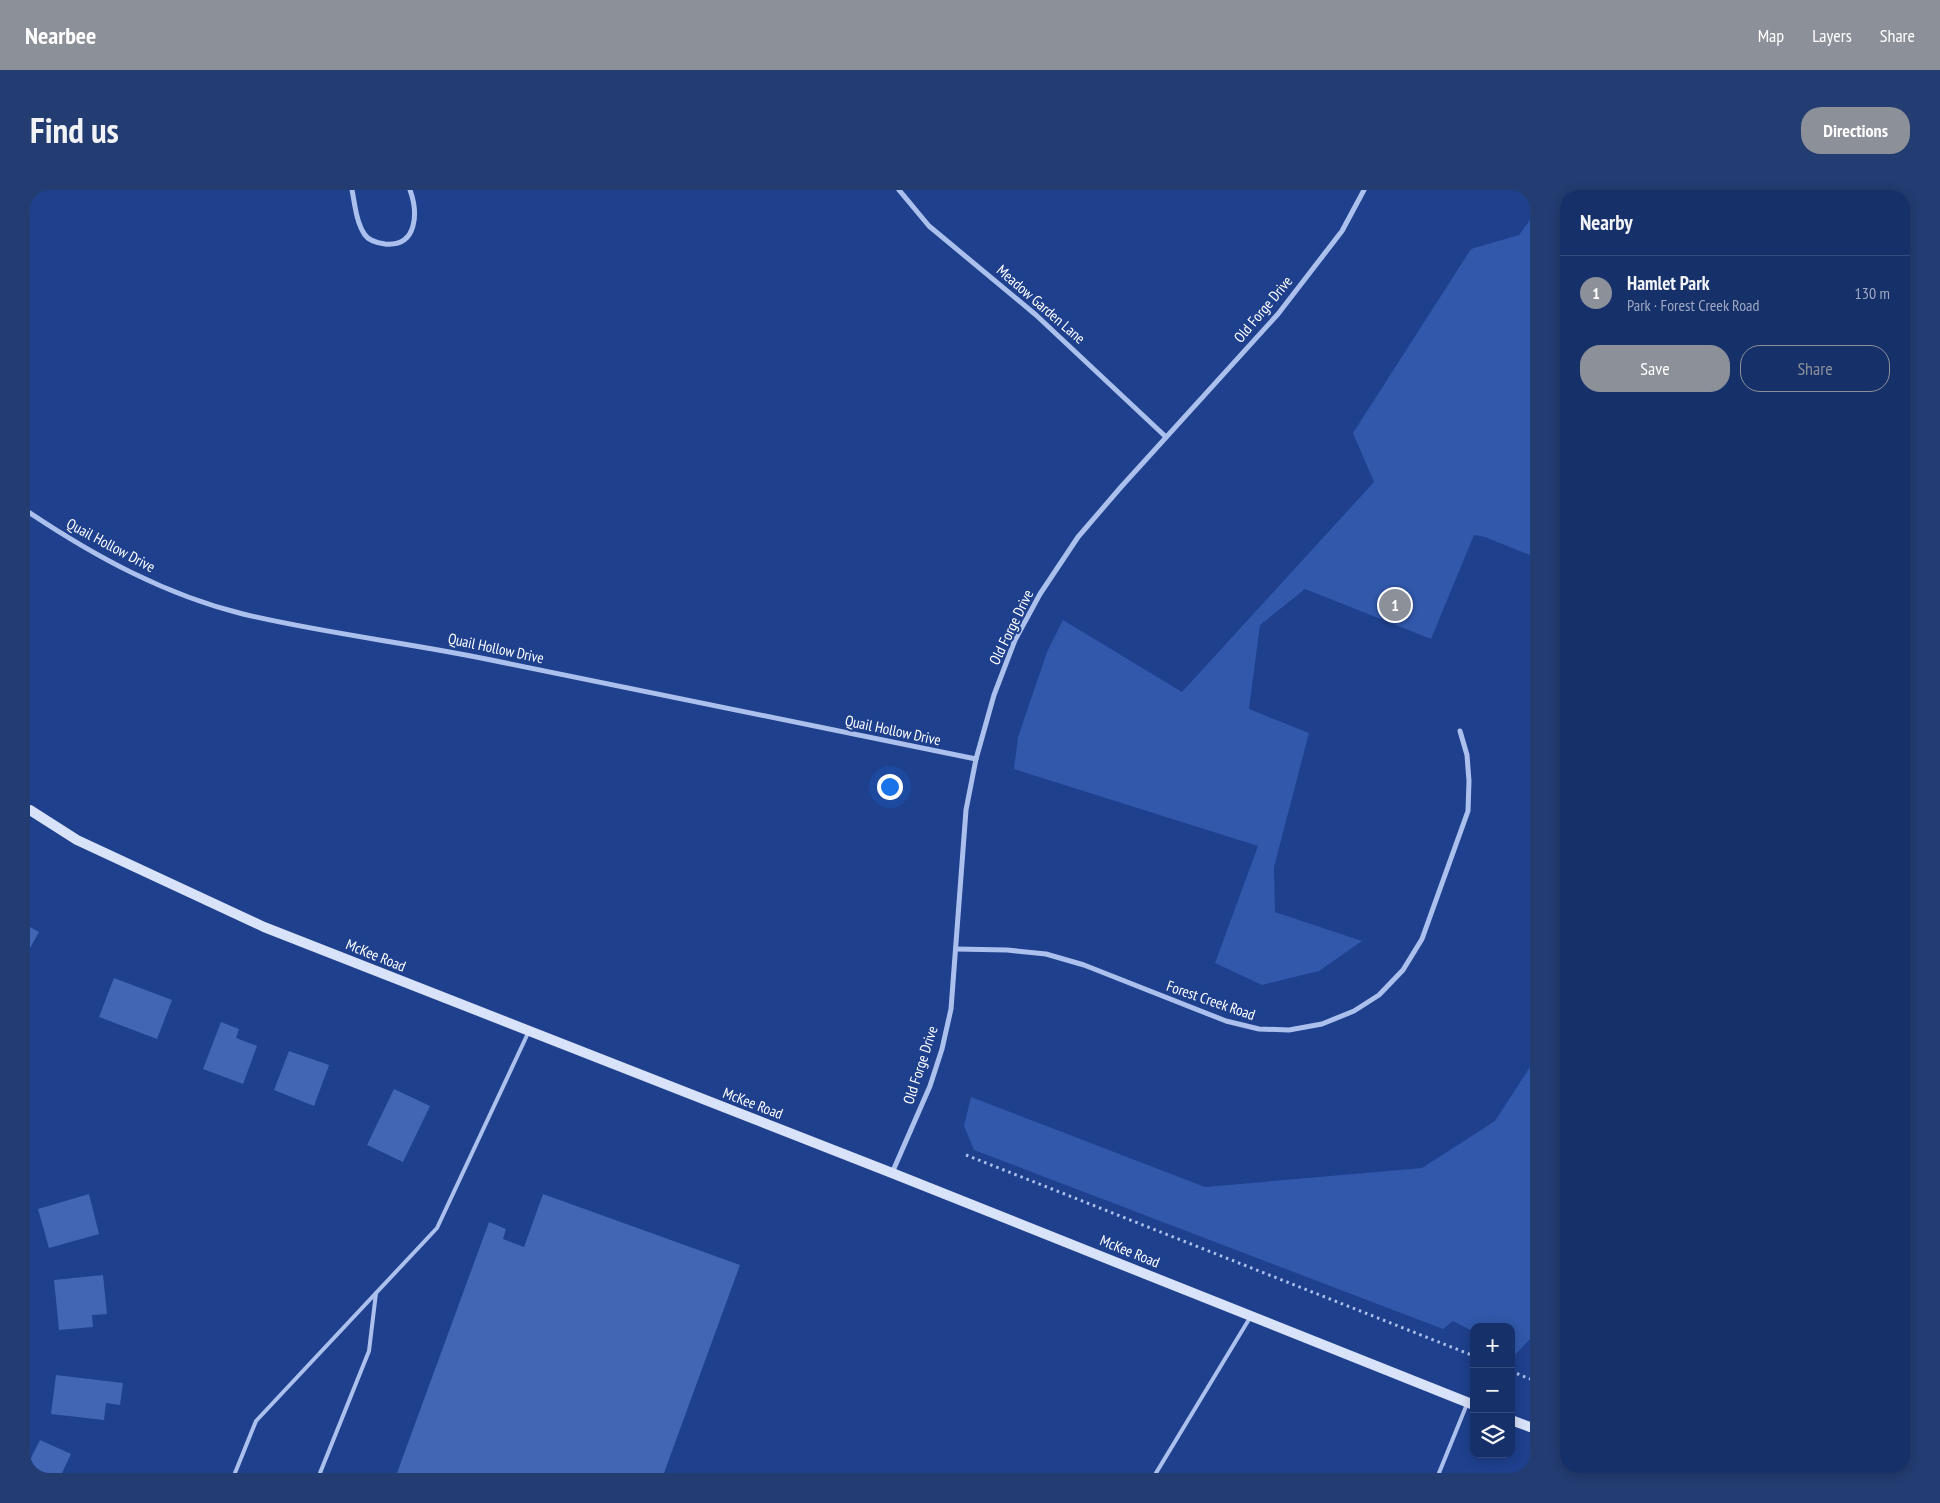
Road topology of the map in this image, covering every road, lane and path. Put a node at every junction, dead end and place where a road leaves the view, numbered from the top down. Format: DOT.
graph roads {
  1 [pos="352,190"];
  2 [pos="410,190"];
  3 [pos="899,190"];
  4 [pos="1364,190"];
  5 [pos="1166,437"];
  6 [pos="30,513"];
  7 [pos="1460,731"];
  8 [pos="976,759"];
  9 [pos="30,810"];
  10 [pos="956,949"];
  11 [pos="529,1031"];
  12 [pos="966,1155"];
  13 [pos="892,1173"];
  14 [pos="376,1293"];
  15 [pos="1251,1316"];
  16 [pos="1470,1354"];
  17 [pos="1515,1373"];
  18 [pos="1530,1379"];
  19 [pos="1470,1403"];
  20 [pos="1470,1405"];
  21 [pos="1515,1421"];
  22 [pos="1530,1427"];
  23 [pos="236,1473"];
  24 [pos="320,1473"];
  25 [pos="1156,1473"];
  26 [pos="1439,1473"];
  1 -- 2 [label="street"];
  3 -- 5 [label="street, Meadow Garden Lane"];
  4 -- 5 [label="street, Old Forge Drive"];
  5 -- 8 [label="street, Old Forge Drive"];
  6 -- 8 [label="street, Quail Hollow Drive"];
  7 -- 10 [label="street, Forest Creek Road"];
  8 -- 10 [label="street, Old Forge Drive"];
  9 -- 11 [label="main road, McKee Road"];
  10 -- 13 [label="street, Old Forge Drive"];
  11 -- 13 [label="main road, McKee Road"];
  11 -- 14 [label="lane"];
  12 -- 16 [label="path"];
  13 -- 15 [label="main road, McKee Road"];
  14 -- 23 [label="lane"];
  14 -- 24 [label="lane"];
  15 -- 19 [label="main road, McKee Road"];
  15 -- 25 [label="lane"];
  17 -- 18 [label="path"];
  20 -- 26 [label="lane"];
  21 -- 22 [label="main road"];
}
